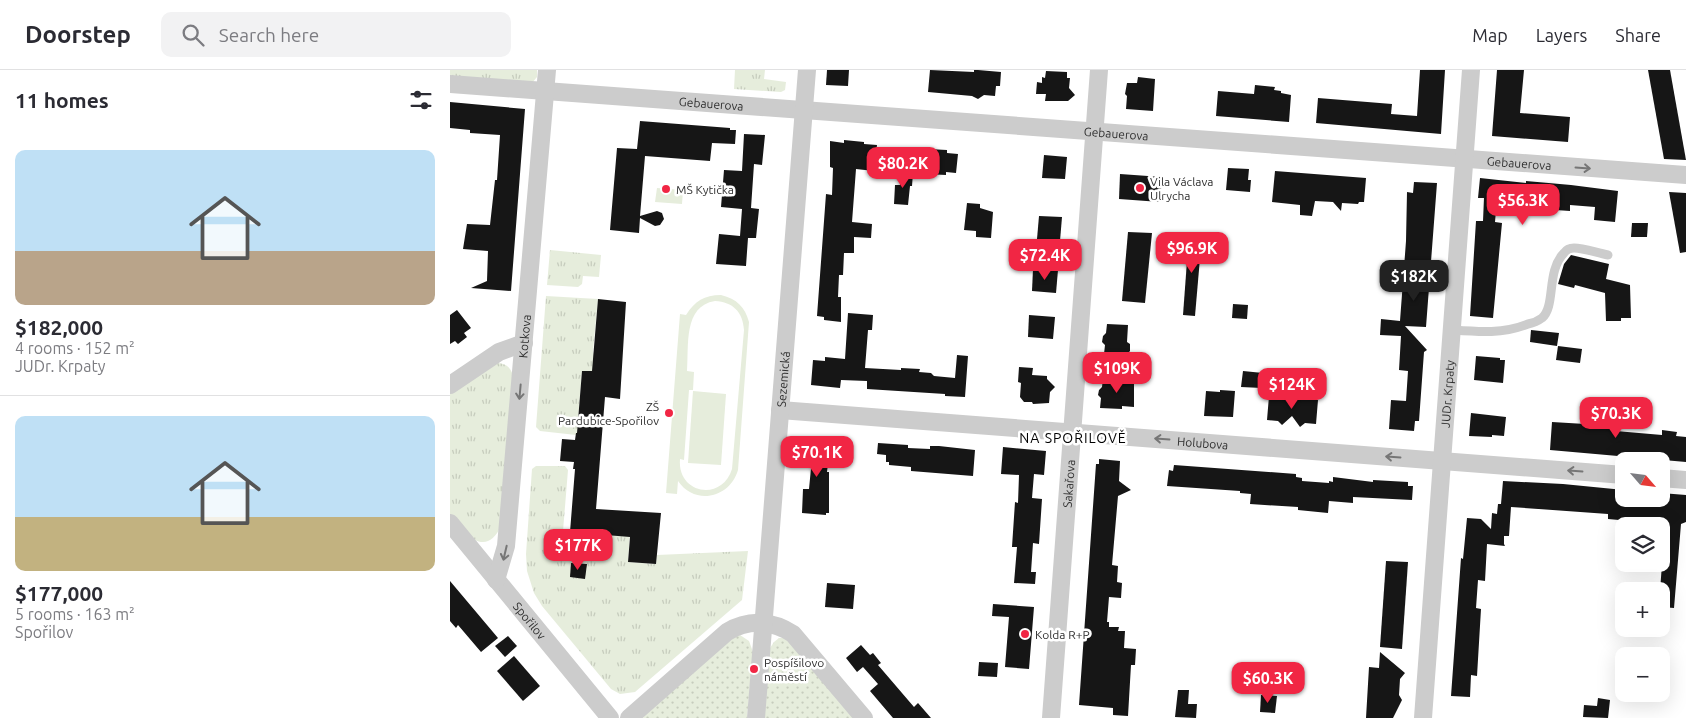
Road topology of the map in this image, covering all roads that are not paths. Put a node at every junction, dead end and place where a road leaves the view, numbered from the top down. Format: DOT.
graph roads {
  1 [pos="547,70"];
  2 [pos="807,70"];
  3 [pos="1099,70"];
  4 [pos="1471,70"];
  5 [pos="450,84"];
  6 [pos="546,91"];
  7 [pos="804,110"];
  8 [pos="1095,132"];
  9 [pos="1464,159"];
  10 [pos="1686,175"];
  11 [pos="1608,255"];
  12 [pos="1452,330"];
  13 [pos="524,343"];
  14 [pos="450,385"];
  15 [pos="780,410"];
  16 [pos="1072,432"];
  17 [pos="1442,461"];
  18 [pos="1615,474"];
  19 [pos="1670,479"];
  20 [pos="1686,480"];
  21 [pos="450,523"];
  22 [pos="496,580"];
  23 [pos="764,622"];
  24 [pos="610,718"];
  25 [pos="629,718"];
  26 [pos="756,718"];
  27 [pos="864,718"];
  28 [pos="1051,718"];
  29 [pos="1423,718"];
  1 -- 6 [label="street, Kotkova"];
  2 -- 7 [label="street, Sezemická"];
  3 -- 8 [label="street, Sakařova"];
  4 -- 9 [label="street, JUDr. Krpaty"];
  5 -- 6 [label="street, Gebauerova"];
  6 -- 7 [label="street, Gebauerova"];
  6 -- 13 [label="street, Kotkova"];
  7 -- 8 [label="street, Gebauerova"];
  7 -- 15 [label="street, Sezemická"];
  8 -- 9 [label="street, Gebauerova"];
  8 -- 16 [label="street, Sakařova"];
  9 -- 10 [label="street, Gebauerova, one-way"];
  9 -- 12 [label="street, JUDr. Krpaty"];
  11 -- 12 [label="lane"];
  12 -- 17 [label="street, JUDr. Krpaty"];
  13 -- 14 [label="street"];
  13 -- 22 [label="street, Kotkova, one-way"];
  15 -- 16 [label="street, Holubova"];
  15 -- 23 [label="street, Sezemická"];
  17 -- 16 [label="street, Holubova, one-way"];
  16 -- 28 [label="street, Sakařova"];
  18 -- 17 [label="street, Holubova, one-way"];
  17 -- 29 [label="street, JUDr. Krpaty"];
  19 -- 20 [label="street"];
  21 -- 22 [label="street, Spořilov"];
  22 -- 24 [label="street, Spořilov"];
  23 -- 25 [label="street"];
  23 -- 26 [label="street, Sezemická"];
  23 -- 27 [label="street"];
}
